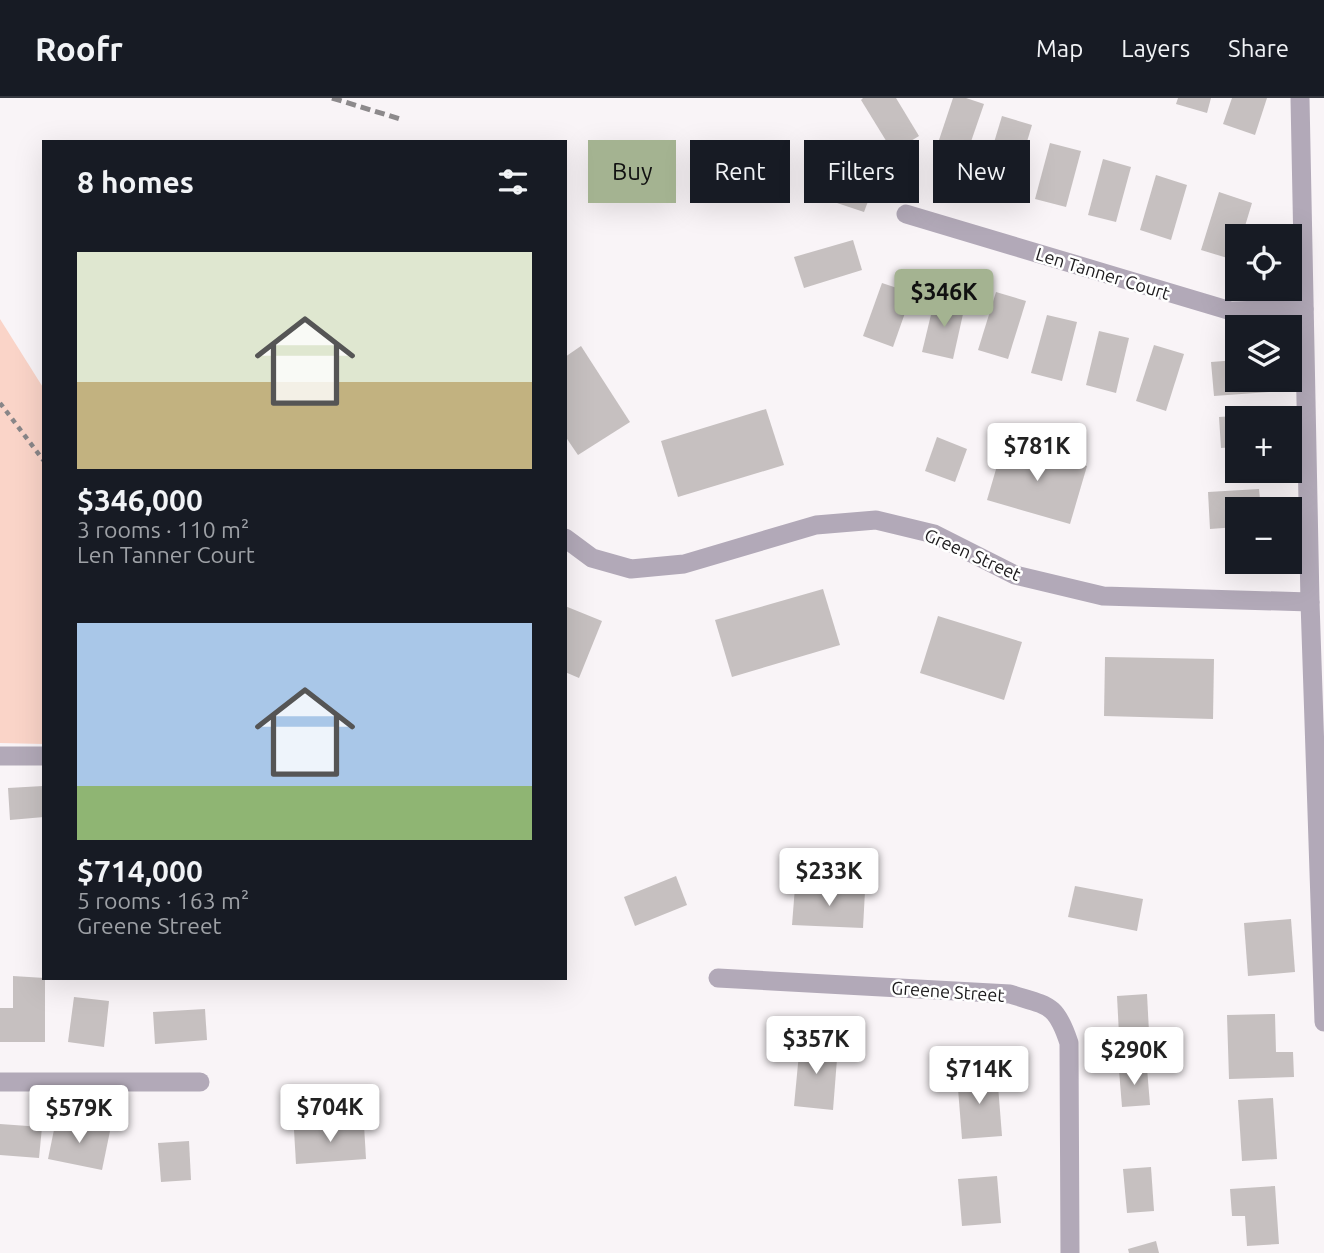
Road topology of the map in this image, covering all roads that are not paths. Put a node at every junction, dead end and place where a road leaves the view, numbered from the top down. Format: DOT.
graph roads {
  1 [pos="1300,98"];
  2 [pos="906,214"];
  3 [pos="1304,309"];
  4 [pos="567,539"];
  5 [pos="1310,601"];
  6 [pos="0,756"];
  7 [pos="42,757"];
  8 [pos="718,978"];
  9 [pos="1324,1022"];
  10 [pos="0,1082"];
  11 [pos="200,1082"];
  12 [pos="1070,1253"];
  1 -- 3 [label="street"];
  2 -- 3 [label="street, Len Tanner Court"];
  3 -- 5 [label="street"];
  4 -- 5 [label="street, Green Street"];
  5 -- 9 [label="street"];
  6 -- 7 [label="street"];
  8 -- 12 [label="street, Greene Street"];
  10 -- 11 [label="street"];
}
